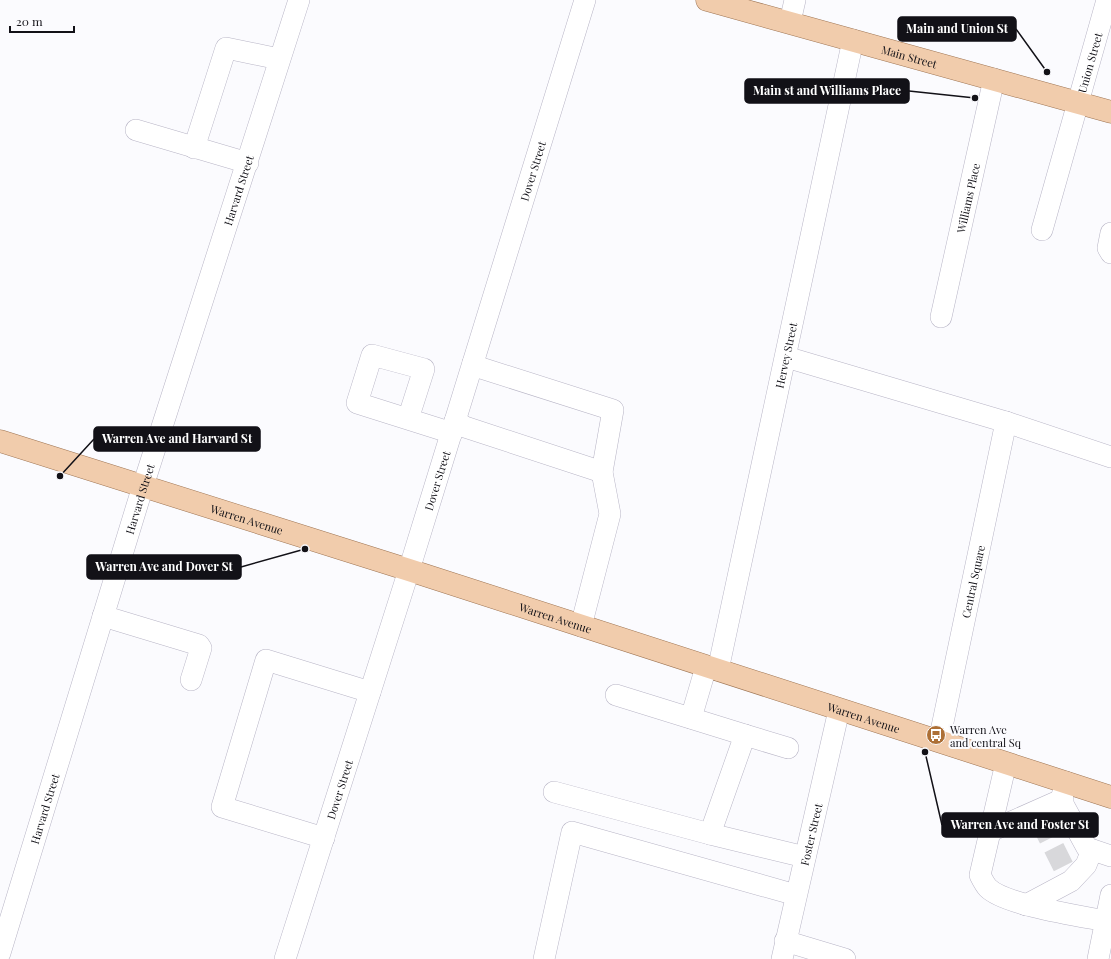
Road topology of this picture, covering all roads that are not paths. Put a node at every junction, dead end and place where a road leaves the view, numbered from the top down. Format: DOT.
graph roads {
  1 [pos="299,0"];
  2 [pos="585,0"];
  3 [pos="707,0"];
  4 [pos="795,0"];
  5 [pos="1107,0"];
  6 [pos="754,6"];
  7 [pos="790,22"];
  8 [pos="853,40"];
  9 [pos="279,59"];
  10 [pos="994,79"];
  11 [pos="1077,102"];
  12 [pos="1111,112"];
  13 [pos="136,130"];
  14 [pos="194,148"];
  15 [pos="248,163"];
  16 [pos="1042,230"];
  17 [pos="1111,233"];
  18 [pos="1111,253"];
  19 [pos="941,317"];
  20 [pos="786,357"];
  21 [pos="473,363"];
  22 [pos="408,419"];
  23 [pos="1006,422"];
  24 [pos="454,427"];
  25 [pos="0,441"];
  26 [pos="1111,457"];
  27 [pos="602,472"];
  28 [pos="143,486"];
  29 [pos="409,570"];
  30 [pos="103,616"];
  31 [pos="581,626"];
  32 [pos="712,669"];
  33 [pos="191,680"];
  34 [pos="370,692"];
  35 [pos="616,694"];
  36 [pos="839,710"];
  37 [pos="691,718"];
  38 [pos="745,735"];
  39 [pos="939,741"];
  40 [pos="788,748"];
  41 [pos="1006,763"];
  42 [pos="1064,791"];
  43 [pos="554,792"];
  44 [pos="1111,797"];
  45 [pos="991,831"];
  46 [pos="710,834"];
  47 [pos="324,838"];
  48 [pos="1101,853"];
  49 [pos="805,857"];
  50 [pos="796,894"];
  51 [pos="1111,895"];
  52 [pos="1026,905"];
  53 [pos="1106,921"];
  54 [pos="783,950"];
  55 [pos="0,953"];
  56 [pos="285,959"];
  57 [pos="544,959"];
  58 [pos="845,959"];
  59 [pos="1098,959"];
  1 -- 9 [label="street, Harvard Street"];
  2 -- 21 [label="street, Dover Street"];
  3 -- 6 [label="main road, Main Street"];
  4 -- 7 [label="street"];
  5 -- 11 [label="street, Union Street"];
  6 -- 7 [label="main road, Main Street"];
  7 -- 8 [label="main road, Main Street"];
  8 -- 10 [label="main road, Main Street"];
  8 -- 20 [label="street, Hervey Street"];
  9 -- 14 [label="street"];
  9 -- 15 [label="street, Harvard Street"];
  10 -- 11 [label="main road, Main Street"];
  10 -- 19 [label="street, Williams Place"];
  11 -- 12 [label="main road, Main Street"];
  11 -- 16 [label="street, Union Street"];
  13 -- 14 [label="street"];
  14 -- 15 [label="street"];
  15 -- 28 [label="street, Harvard Street"];
  17 -- 18 [label="street"];
  20 -- 23 [label="street"];
  20 -- 32 [label="street, Hervey Street"];
  21 -- 24 [label="street, Dover Street"];
  21 -- 27 [label="street"];
  22 -- 24 [label="street"];
  23 -- 26 [label="street"];
  23 -- 39 [label="street, Central Square"];
  24 -- 27 [label="street"];
  24 -- 29 [label="street, Dover Street"];
  25 -- 28 [label="main road, Warren Avenue"];
  27 -- 31 [label="street"];
  28 -- 29 [label="main road, Warren Avenue"];
  28 -- 30 [label="street, Harvard Street"];
  29 -- 31 [label="main road, Warren Avenue"];
  29 -- 34 [label="street, Dover Street"];
  30 -- 33 [label="street"];
  30 -- 55 [label="street, Harvard Street"];
  31 -- 32 [label="main road, Warren Avenue"];
  32 -- 36 [label="main road, Warren Avenue"];
  32 -- 37 [label="street, Hervey Street"];
  34 -- 47 [label="street, Dover Street"];
  34 -- 47 [label="street"];
  35 -- 37 [label="street"];
  36 -- 39 [label="main road, Warren Avenue"];
  36 -- 49 [label="street, Foster Street"];
  37 -- 38 [label="street"];
  38 -- 40 [label="street"];
  38 -- 46 [label="street"];
  39 -- 41 [label="main road, Warren Avenue"];
  41 -- 42 [label="main road, Warren Avenue"];
  41 -- 45 [label="street"];
  42 -- 44 [label="main road, Warren Avenue"];
  42 -- 45 [label="street"];
  42 -- 48 [label="street"];
  43 -- 46 [label="street"];
  45 -- 52 [label="street"];
  46 -- 49 [label="street"];
  47 -- 56 [label="street, Dover Street"];
  48 -- 52 [label="street"];
  49 -- 50 [label="street, Foster Street"];
  50 -- 54 [label="street, Foster Street"];
  50 -- 57 [label="street"];
  51 -- 53 [label="street"];
  52 -- 53 [label="street"];
  53 -- 59 [label="street"];
  54 -- 58 [label="street"];
}
